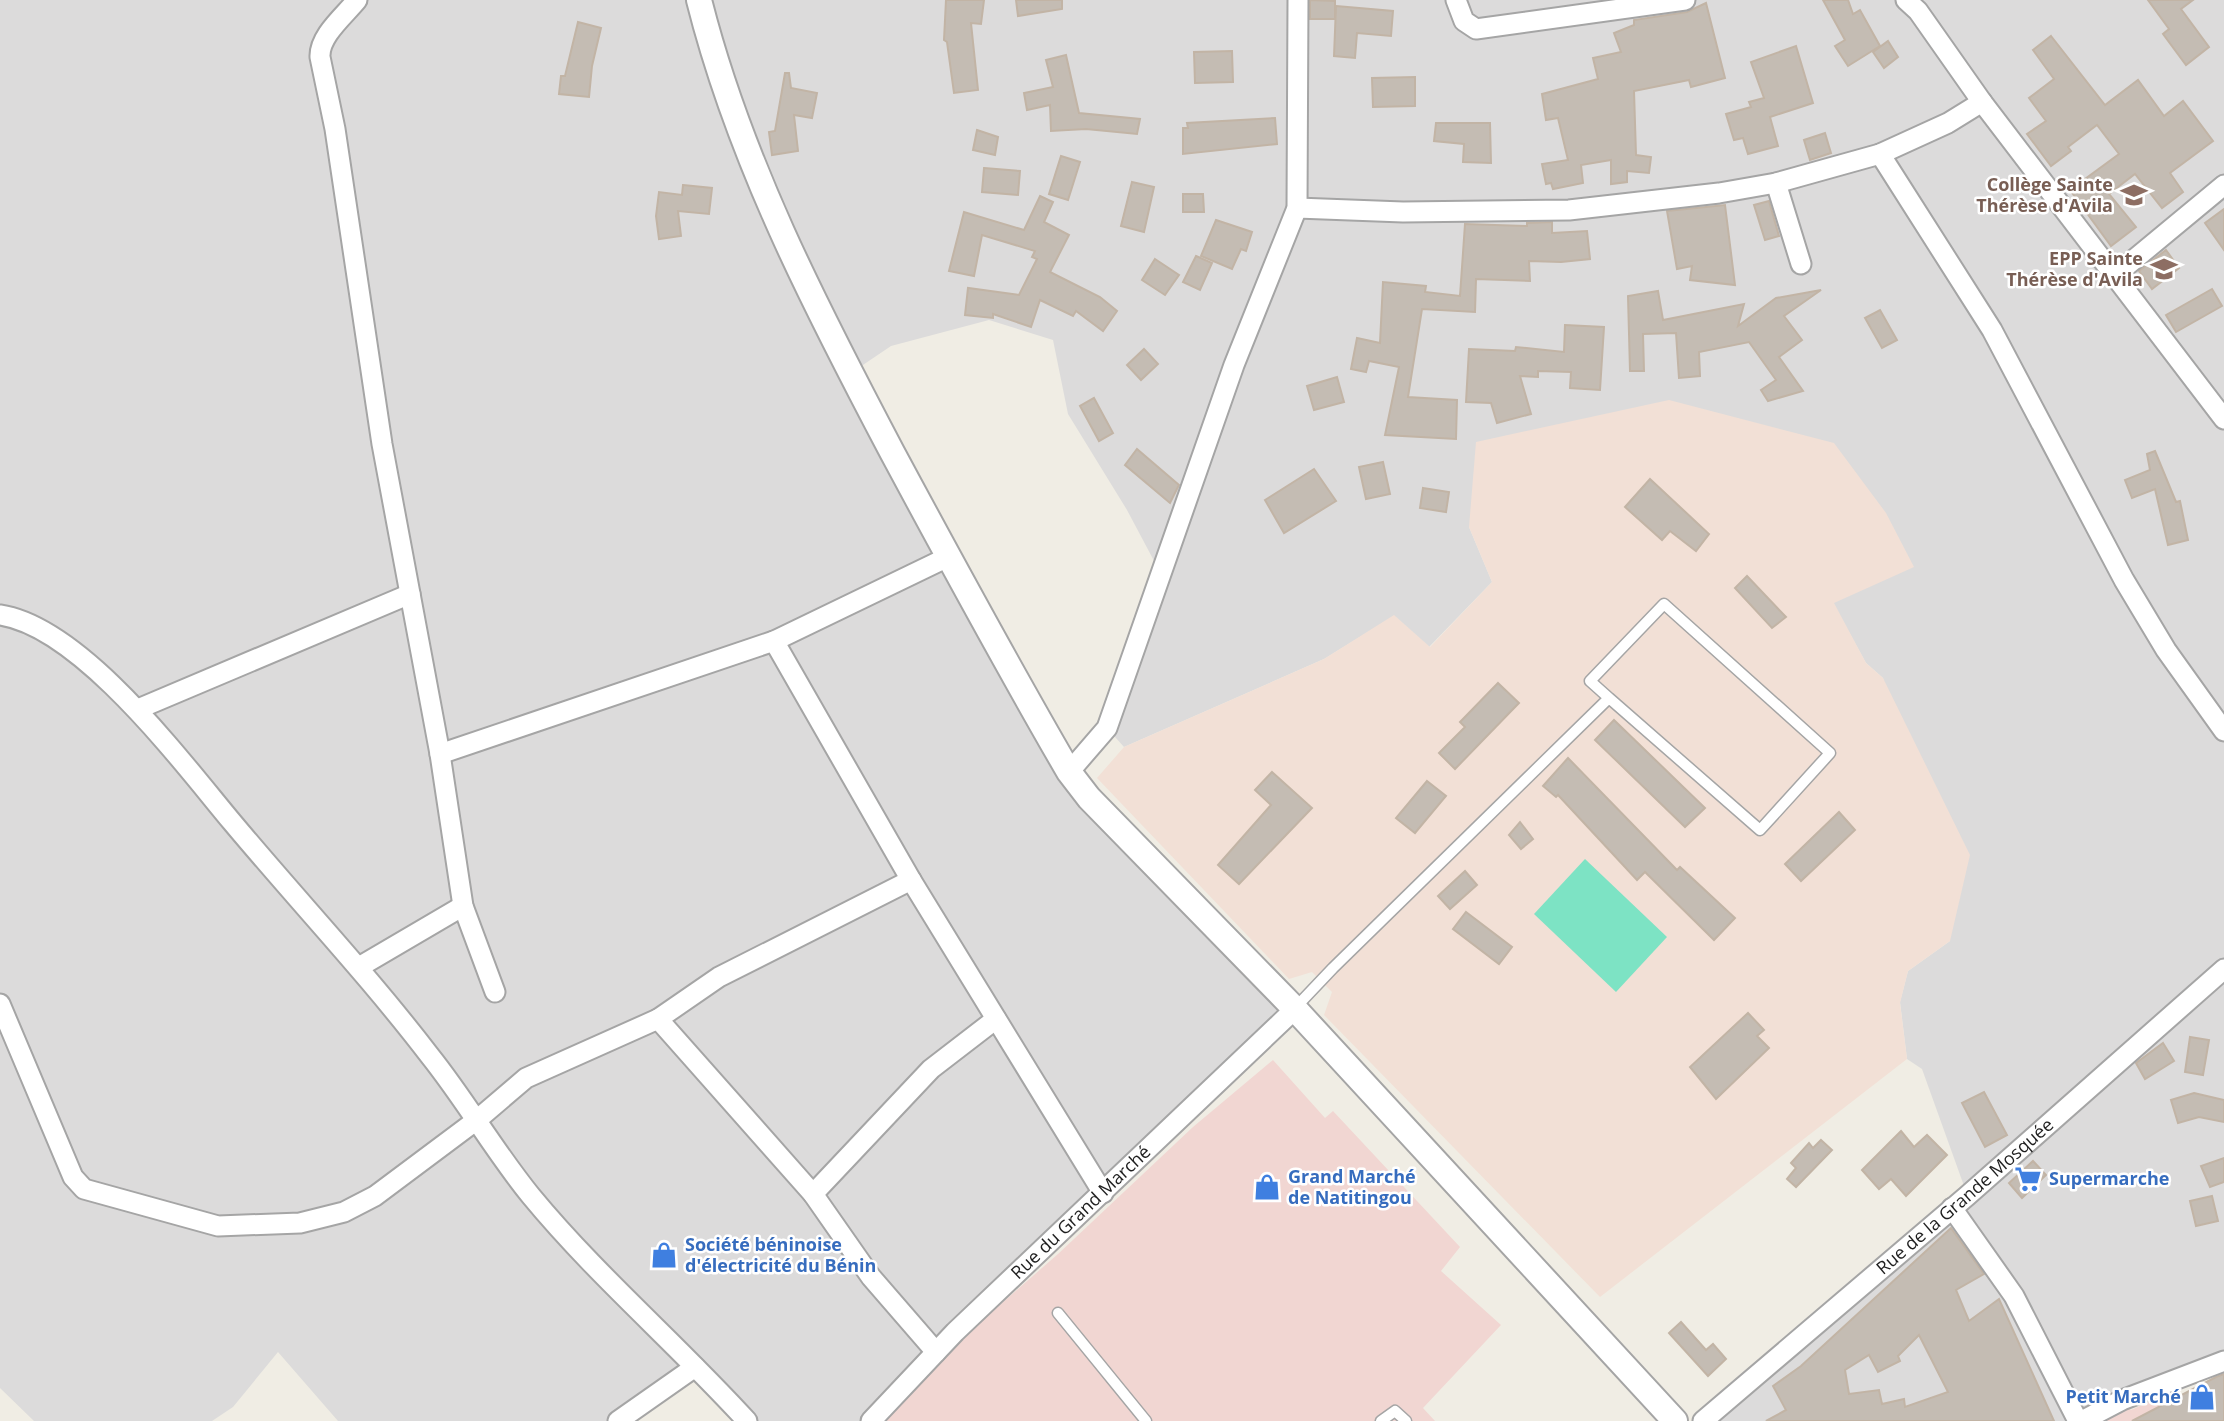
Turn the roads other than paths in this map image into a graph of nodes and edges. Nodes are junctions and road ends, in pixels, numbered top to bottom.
1 (357, 0) edge
2 (699, 0) edge
3 (1298, 0) edge
4 (1457, 0) edge
5 (1685, 0) edge
6 (1906, 0) edge
7 (1982, 102) junction
8 (1880, 155) junction
9 (1776, 183) junction
10 (2224, 185) edge
11 (1297, 208) junction
12 (1801, 264) dead end
13 (2113, 276) junction
14 (2224, 419) edge
15 (948, 557) junction
16 (410, 594) junction
17 (0, 615) edge
18 (774, 641) junction
19 (1609, 698) junction
20 (138, 709) junction
21 (2224, 731) edge
22 (440, 754) junction
23 (1069, 772) junction
24 (911, 880) junction
25 (463, 906) junction
26 (359, 967) junction
27 (2224, 969) edge
28 (495, 992) dead end
29 (0, 1004) edge
30 (1295, 1009) junction
31 (658, 1018) junction
32 (996, 1018) junction
33 (478, 1119) junction
34 (1103, 1193) junction
35 (813, 1194) junction
36 (1952, 1208) junction
37 (1058, 1313) dead end
38 (936, 1352) junction
39 (2224, 1361) edge
40 (695, 1367) junction
41 (618, 1421) edge
42 (747, 1421) edge
43 (871, 1421) edge
44 (1146, 1421) edge
45 (1381, 1421) edge
46 (1405, 1421) edge
47 (1675, 1421) edge
48 (1703, 1421) edge
49 (2080, 1421) edge

1 - 16 street
2 - 15 street
3 - 11 street
4 - 5 street
6 - 7 street
7 - 8 street
7 - 13 street
8 - 9 street
8 - 21 street
9 - 11 street
9 - 12 street
10 - 13 street
11 - 23 street
13 - 14 street
15 - 18 street
15 - 23 street
16 - 20 street
16 - 22 street
17 - 20 street
18 - 22 street
18 - 24 street
19 - 19 lane
19 - 30 lane
20 - 26 street
22 - 25 street
23 - 30 street
24 - 31 street
24 - 32 street
25 - 26 street
25 - 28 street
26 - 33 street
27 - 36 street, Rue de la Grande Mosquée
29 - 33 street
30 - 34 street, Rue du Grand Marché
30 - 47 street
31 - 33 street
31 - 35 street
32 - 34 street
32 - 35 street
33 - 40 street
34 - 38 street, Rue du Grand Marché
35 - 38 street
36 - 48 street, Rue de la Grande Mosquée
36 - 49 street
37 - 44 lane
38 - 43 street, Rue du Grand Marché
39 - 49 street
40 - 41 street
40 - 42 street
45 - 46 lane

